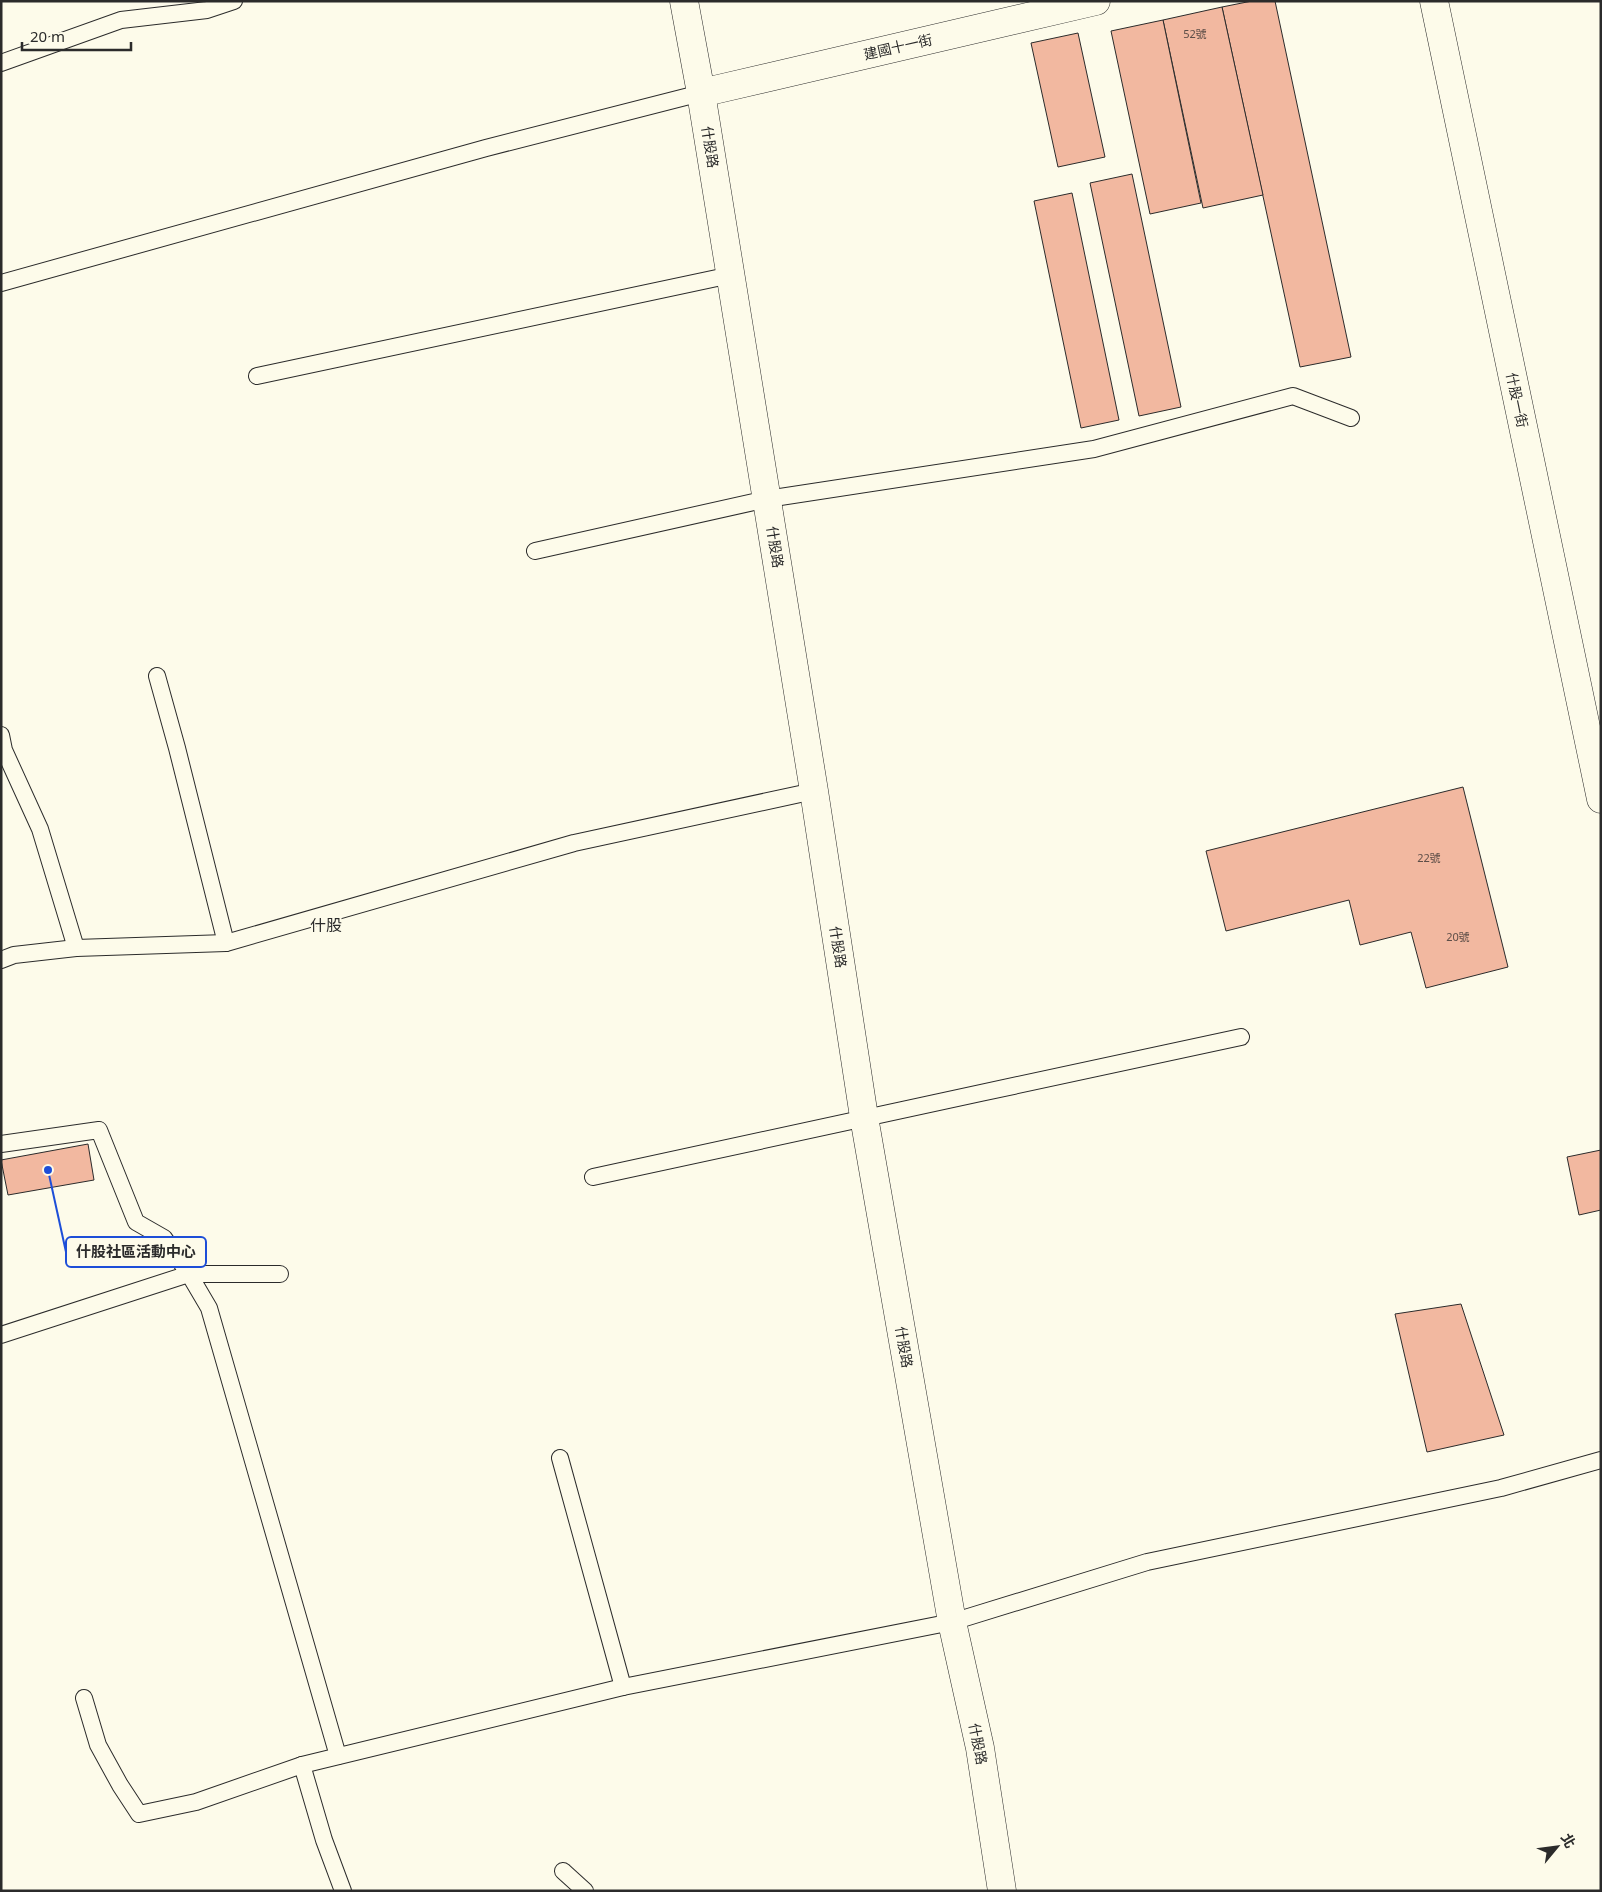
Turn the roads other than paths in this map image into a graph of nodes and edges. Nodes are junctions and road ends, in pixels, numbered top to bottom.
1 (234, 1) edge
2 (684, 1) edge
3 (1096, 1) edge
4 (1434, 1) edge
5 (1, 63) edge
6 (701, 93) junction
7 (731, 275) junction
8 (1, 283) edge
9 (257, 376) dead end
10 (1351, 418) dead end
11 (767, 499) junction
12 (535, 550) dead end
13 (157, 676) dead end
14 (1, 735) edge
15 (814, 791) junction
16 (1601, 799) edge
17 (226, 943) junction
18 (76, 948) junction
19 (1, 960) edge
20 (1241, 1036) dead end
21 (864, 1117) junction
22 (1, 1144) edge
23 (593, 1177) dead end
24 (189, 1274) junction
25 (280, 1274) dead end
26 (1, 1336) edge
27 (560, 1458) dead end
28 (1601, 1460) edge
29 (952, 1622) junction
30 (623, 1687) junction
31 (84, 1698) dead end
32 (338, 1756) junction
33 (302, 1765) junction
34 (563, 1871) dead end
35 (343, 1891) edge
36 (585, 1891) edge
37 (1002, 1891) edge

1 - 5 lane
2 - 6 street, 什股路
3 - 6 street, 建國十一街
4 - 16 street, 什股一街
6 - 7 street, 什股路
6 - 8 lane
7 - 9 lane
7 - 11 street, 什股路
10 - 11 lane
11 - 12 lane
11 - 15 street, 什股路
13 - 17 lane
14 - 18 lane
15 - 17 lane
15 - 21 street, 什股路
17 - 18 lane
18 - 19 lane
20 - 21 lane
21 - 23 lane
21 - 29 street, 什股路
22 - 24 lane
24 - 25 lane
24 - 26 lane
24 - 32 lane
27 - 30 lane
28 - 29 lane
29 - 30 lane
29 - 37 street, 什股路
30 - 32 lane
31 - 33 lane
32 - 33 lane
33 - 35 lane
34 - 36 lane

